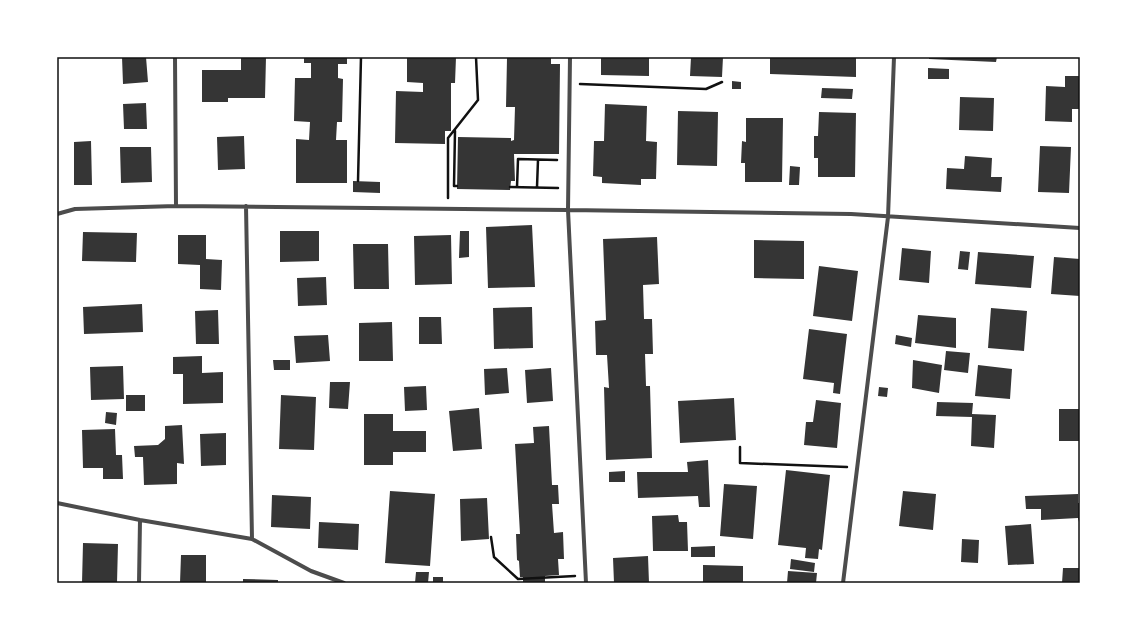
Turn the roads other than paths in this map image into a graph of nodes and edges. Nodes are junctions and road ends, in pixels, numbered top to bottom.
1 (176, 57) edge
2 (570, 57) edge
3 (894, 57) edge
4 (176, 206) junction
5 (246, 206) junction
6 (568, 210) junction
7 (57, 214) edge
8 (888, 217) junction
9 (1080, 228) edge
10 (57, 503) edge
11 (140, 520) junction
12 (252, 539) junction
13 (140, 583) edge
14 (344, 583) edge
15 (586, 583) edge
16 (843, 583) edge

1 - 4 street
2 - 6 street
3 - 8 street
4 - 5 street
4 - 7 street
5 - 6 street
5 - 12 street
6 - 8 street
6 - 15 street
8 - 9 street
8 - 16 street
10 - 11 street
11 - 12 street
11 - 13 street
12 - 14 street

